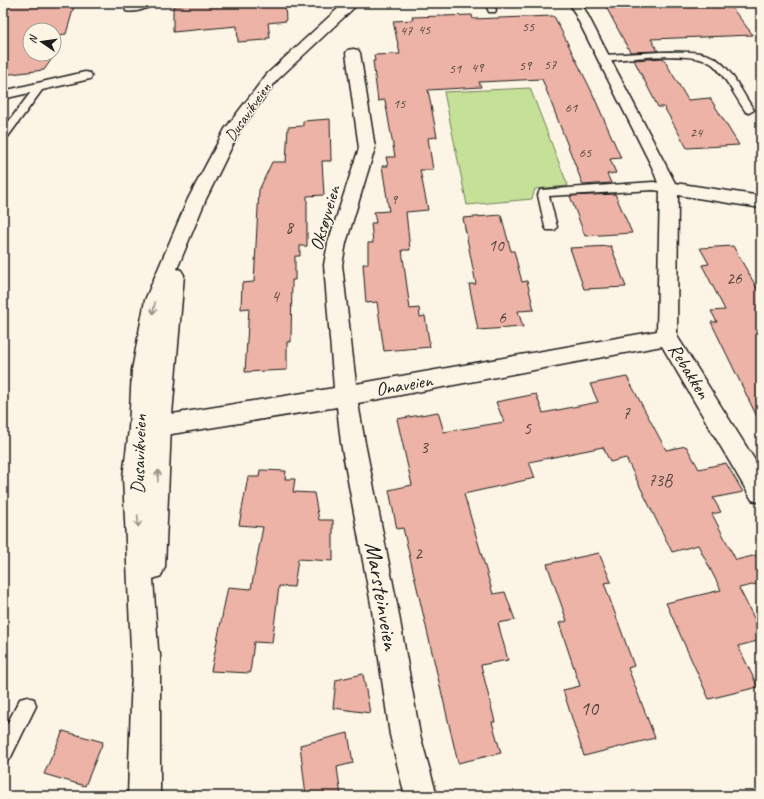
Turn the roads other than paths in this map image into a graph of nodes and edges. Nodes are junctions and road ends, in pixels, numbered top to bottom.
1 (148, 3) edge
2 (353, 3) edge
3 (578, 3) edge
4 (131, 8) dead end
5 (353, 53) dead end
6 (604, 58) junction
7 (85, 76) dead end
8 (40, 86) junction
9 (3, 95) edge
10 (748, 110) dead end
11 (3, 136) edge
12 (669, 188) junction
13 (761, 202) edge
14 (551, 227) dead end
15 (668, 337) junction
16 (346, 395) junction
17 (150, 428) junction
18 (761, 492) edge
19 (27, 706) dead end
20 (3, 752) edge
21 (144, 796) edge
22 (421, 796) edge

1 - 4 street
2 - 17 street, Dusavikveien
3 - 6 street, Rebakken
5 - 16 street, Oksøyveien
6 - 10 lane
6 - 12 street, Rebakken
7 - 8 street
8 - 9 street
8 - 11 lane
12 - 13 street
12 - 14 lane
12 - 15 street, Rebakken
15 - 16 street, Onaveien
15 - 18 street, Rebakken
16 - 17 street, Onaveien
16 - 22 street, Marsteinveien
17 - 21 street, Dusavikveien
19 - 20 lane

